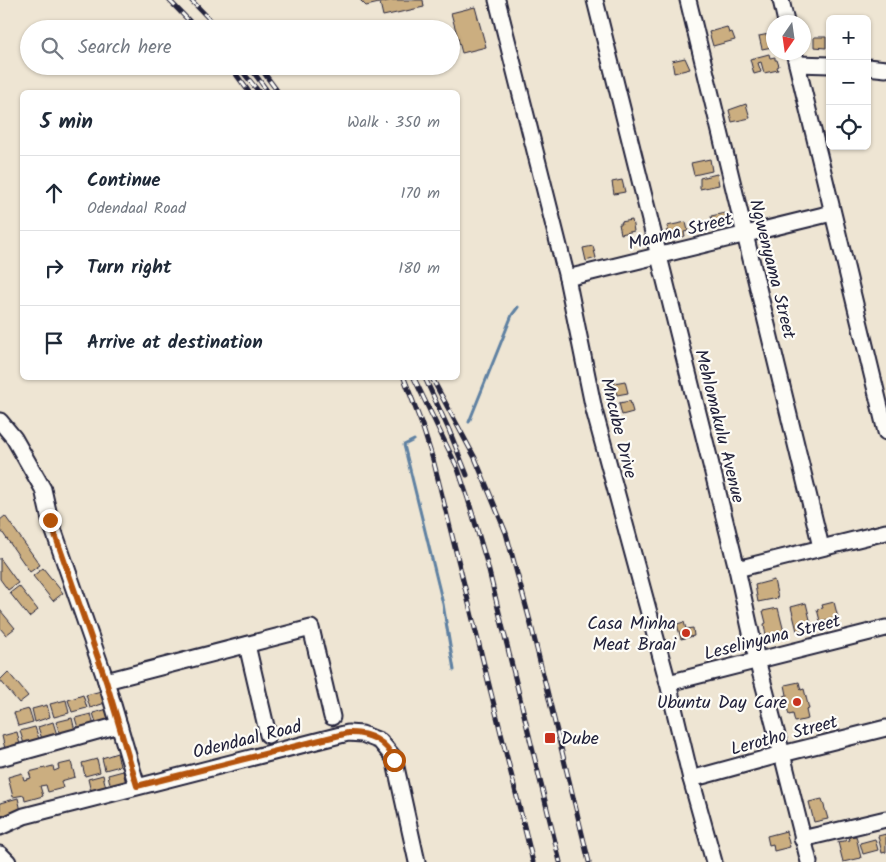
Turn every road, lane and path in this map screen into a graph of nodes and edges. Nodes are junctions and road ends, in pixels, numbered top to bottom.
1 (497, 0) edge
2 (594, 0) edge
3 (688, 0) edge
4 (781, 0) edge
5 (784, 15) edge
6 (795, 60) edge
7 (805, 60) edge
8 (826, 64) edge
9 (871, 67) edge
10 (886, 69) edge
11 (832, 214) junction
12 (745, 234) junction
13 (657, 256) junction
14 (567, 278) junction
15 (0, 422) edge
16 (886, 432) edge
17 (886, 532) edge
18 (822, 547) junction
19 (737, 569) junction
20 (886, 628) edge
21 (247, 645) junction
22 (757, 660) junction
23 (106, 681) junction
24 (668, 683) junction
25 (332, 717) dead end
26 (119, 725) junction
27 (886, 728) edge
28 (268, 735) dead end
29 (782, 754) junction
30 (0, 758) edge
31 (691, 779) junction
32 (137, 786) junction
33 (886, 819) edge
34 (0, 827) edge
35 (802, 839) junction
36 (0, 854) edge
37 (8, 862) edge
38 (417, 862) edge
39 (714, 862) edge
40 (808, 862) edge

1 - 14 street, Mncube Drive
2 - 13 street, Mehlomakulu Avenue
3 - 12 street, Ngwenyama Street
4 - 5 street
6 - 11 street
7 - 8 street
9 - 10 street
11 - 12 street, Maama Street
11 - 16 street
12 - 13 street, Maama Street
12 - 18 street, Ngwenyama Street
13 - 14 street, Maama Street
13 - 19 street, Mehlomakulu Avenue
14 - 24 street, Mncube Drive
15 - 23 street
17 - 18 street
18 - 19 street
19 - 22 street, Mehlomakulu Avenue
20 - 22 street, Leselinyana Street
21 - 23 street
21 - 25 street
21 - 28 street
22 - 24 street, Leselinyana Street
22 - 29 street, Mehlomakulu Avenue
23 - 26 street
24 - 31 street, Mncube Drive
26 - 30 street
26 - 32 street
27 - 29 street, Lerotho Street
29 - 31 street, Lerotho Street
29 - 35 street, Mehlomakulu Avenue
31 - 39 street, Mncube Drive
32 - 34 street, Odendaal Road
32 - 38 street, Odendaal Road
33 - 35 street
35 - 40 street, Mehlomakulu Avenue
36 - 37 street

